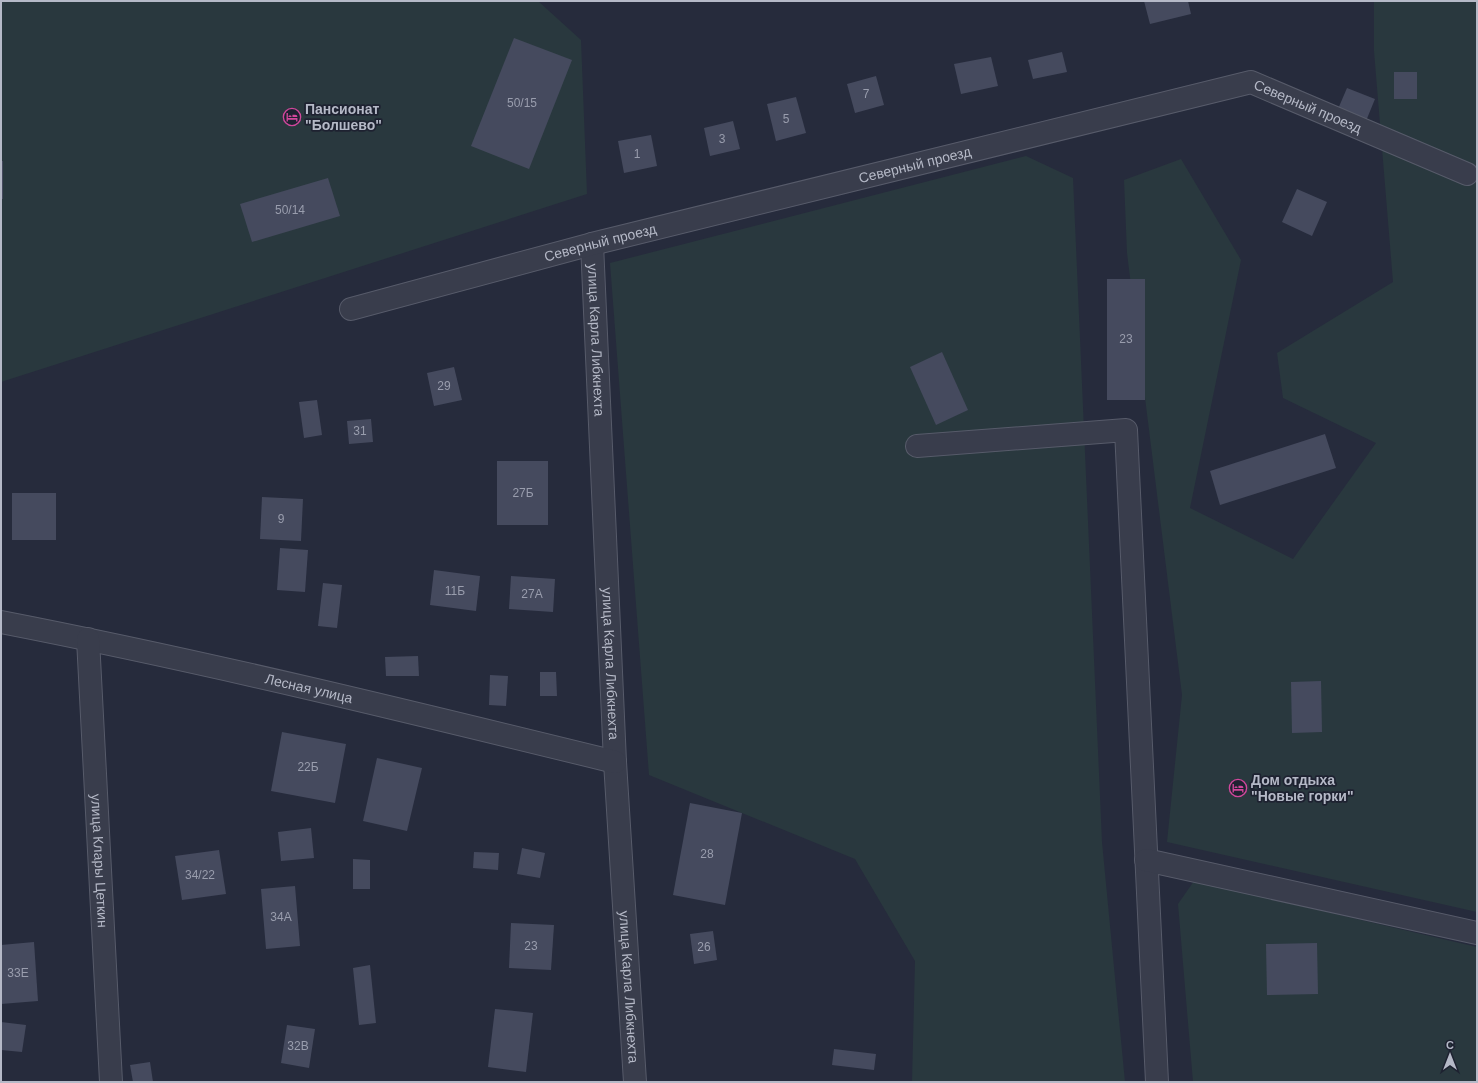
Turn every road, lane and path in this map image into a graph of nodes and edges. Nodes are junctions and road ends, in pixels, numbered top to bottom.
1 (1467, 174) dead end
2 (592, 244) junction
3 (351, 309) dead end
4 (917, 446) dead end
5 (1, 622) edge
6 (88, 639) junction
7 (615, 762) junction
8 (1146, 860) junction
9 (1477, 933) edge
10 (111, 1082) edge
11 (635, 1082) edge
12 (1157, 1082) edge

1 - 2 street, Северный проезд
2 - 3 street, Северный проезд
2 - 7 street, улица Карла Либкнехта
4 - 8 street
5 - 6 street, Лесная улица
6 - 7 street, Лесная улица
6 - 10 street, улица Клары Цеткин
7 - 11 street, улица Карла Либкнехта
8 - 9 street
8 - 12 street

